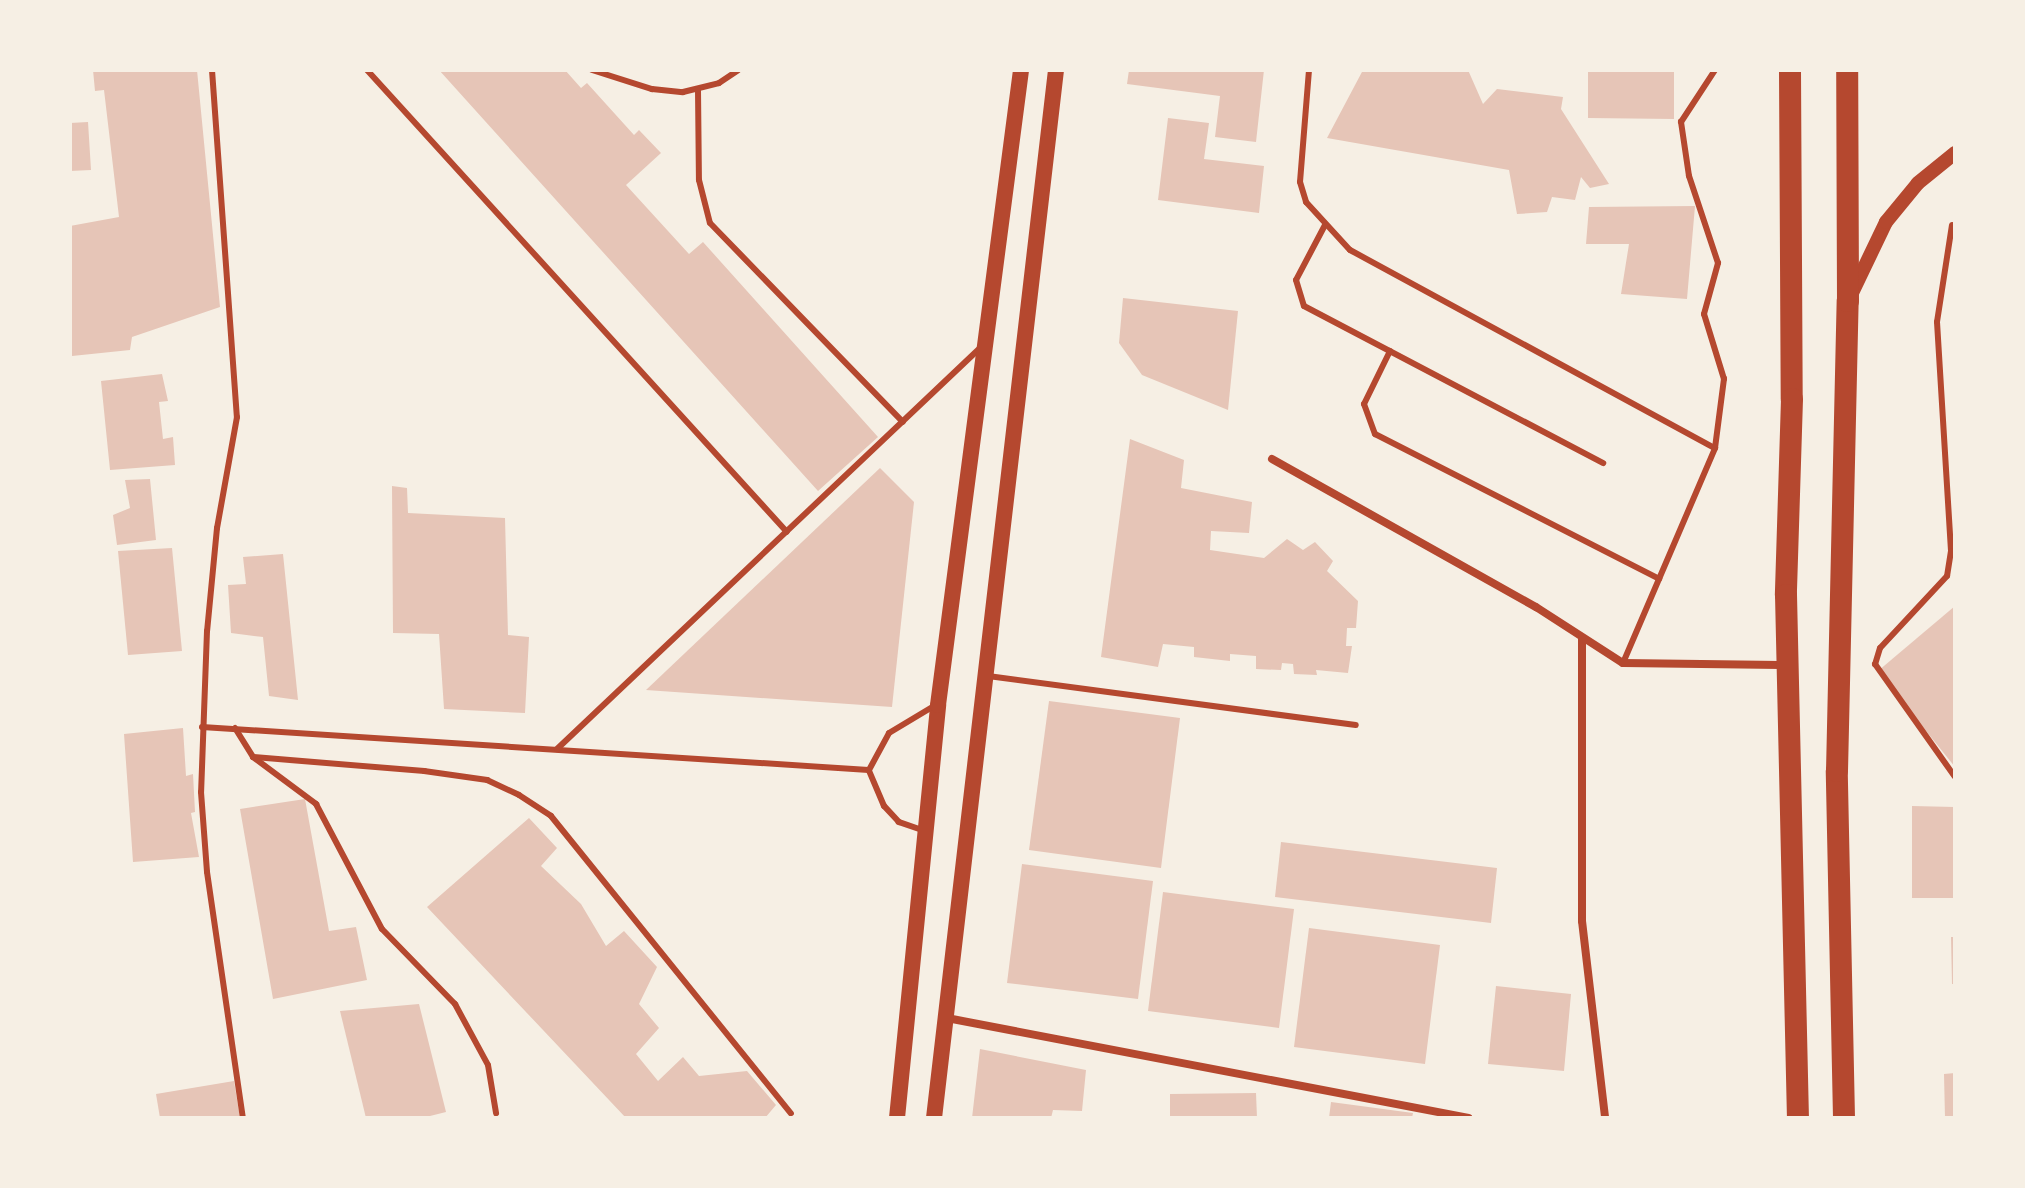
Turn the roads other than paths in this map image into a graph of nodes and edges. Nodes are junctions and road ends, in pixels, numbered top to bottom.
1 (212, 70) edge
2 (367, 70) edge
3 (592, 70) edge
4 (738, 70) edge
5 (1021, 70) edge
6 (1056, 70) edge
7 (1309, 70) edge
8 (1715, 70) edge
9 (1790, 70) edge
10 (1847, 70) edge
11 (698, 90) junction
12 (1955, 153) edge
13 (1325, 225) junction
14 (1954, 225) edge
15 (1848, 301) junction
16 (986, 343) junction
17 (1390, 351) junction
18 (903, 422) junction
19 (1715, 448) junction
20 (1272, 459) dead end
21 (1603, 463) dead end
22 (787, 532) junction
23 (1659, 579) junction
24 (1582, 639) junction
25 (1623, 663) junction
26 (1789, 665) junction
27 (988, 676) junction
28 (938, 705) junction
29 (1356, 725) dead end
30 (202, 727) junction
31 (235, 728) junction
32 (557, 749) junction
33 (253, 757) junction
34 (869, 770) junction
35 (1955, 777) edge
36 (927, 832) junction
37 (947, 1018) junction
38 (496, 1113) dead end
39 (791, 1113) dead end
40 (243, 1118) edge
41 (897, 1118) edge
42 (934, 1118) edge
43 (1469, 1118) edge
44 (1605, 1118) edge
45 (1798, 1118) edge
46 (1844, 1118) edge

1 - 30 lane
2 - 22 lane
3 - 11 lane
4 - 11 lane
5 - 16 main road
6 - 27 main road
7 - 13 lane
8 - 19 lane
9 - 26 highway
10 - 15 highway
11 - 18 lane
12 - 15 street
13 - 17 lane
13 - 19 lane
14 - 35 lane
15 - 46 highway
16 - 18 lane
16 - 28 main road
17 - 21 lane
17 - 23 lane
18 - 22 lane
19 - 23 lane
20 - 24 street
22 - 32 lane
23 - 25 lane
24 - 25 street
24 - 44 street
25 - 26 street
26 - 45 highway
27 - 29 lane
27 - 37 main road
28 - 34 lane
28 - 36 main road
30 - 31 lane
30 - 40 lane
31 - 32 lane
31 - 33 lane
32 - 34 lane
33 - 38 lane
33 - 39 lane
34 - 36 lane
36 - 41 main road
37 - 42 main road
37 - 43 street

